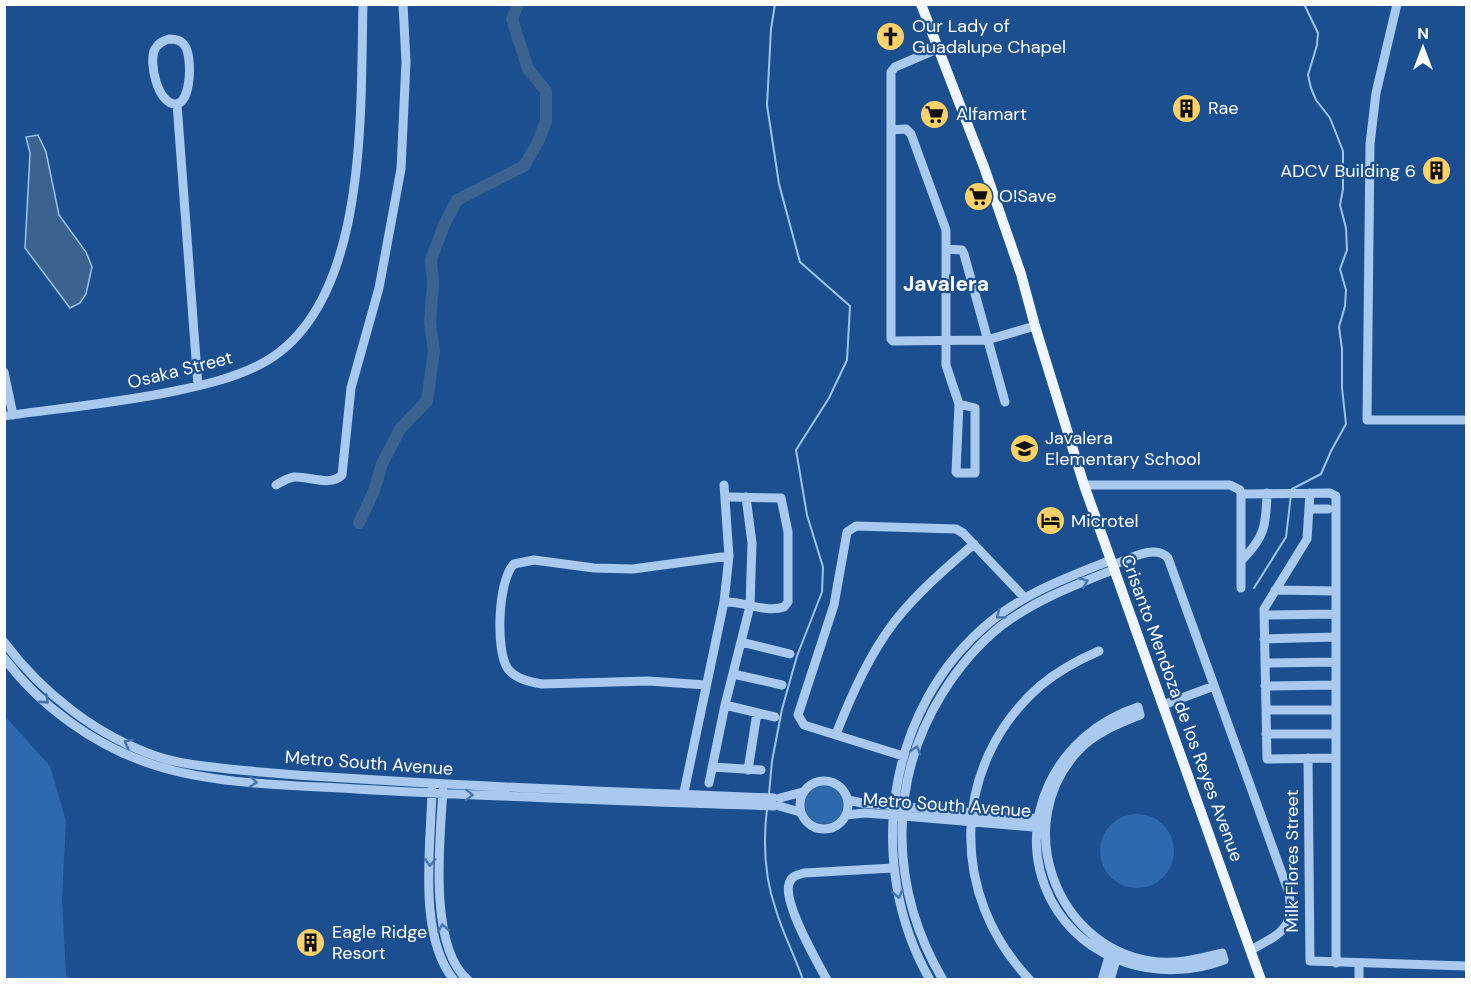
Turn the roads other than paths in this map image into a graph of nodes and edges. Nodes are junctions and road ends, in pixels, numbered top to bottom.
1 (363, 4) edge
2 (403, 4) edge
3 (921, 4) edge
4 (1397, 4) edge
5 (938, 48) junction
6 (177, 104) junction
7 (891, 130) junction
8 (946, 249) junction
9 (1035, 326) junction
10 (987, 340) junction
11 (946, 341) junction
12 (4, 372) edge
13 (198, 386) junction
14 (1005, 402) dead end
15 (959, 404) junction
16 (9, 416) edge
17 (1467, 420) edge
18 (276, 484) dead end
19 (724, 484) dead end
20 (1084, 485) junction
21 (1310, 493) junction
22 (1241, 494) junction
23 (1267, 494) junction
24 (730, 496) dead end
25 (746, 497) junction
26 (1309, 509) junction
27 (1328, 509) dead end
28 (974, 544) junction
29 (729, 556) junction
30 (1241, 561) junction
31 (1113, 564) junction
32 (1241, 588) dead end
33 (1275, 590) junction
34 (1336, 591) junction
35 (1025, 598) junction
36 (724, 602) junction
37 (750, 606) junction
38 (1336, 614) junction
39 (1264, 615) junction
40 (1336, 637) junction
41 (1264, 639) junction
42 (4, 642) edge
43 (741, 642) junction
44 (1099, 651) dead end
45 (790, 654) dead end
46 (4, 658) edge
47 (1336, 662) junction
48 (1265, 663) junction
49 (733, 674) junction
50 (706, 685) junction
51 (782, 685) dead end
52 (1214, 686) junction
53 (1265, 686) junction
54 (1336, 686) junction
55 (725, 705) junction
56 (1163, 705) junction
57 (1266, 710) junction
58 (1335, 710) junction
59 (757, 713) junction
60 (775, 717) dead end
61 (836, 734) junction
62 (1266, 734) junction
63 (1335, 734) junction
64 (903, 756) junction
65 (1308, 758) junction
66 (1335, 758) junction
67 (712, 767) junction
68 (748, 770) junction
69 (761, 770) dead end
70 (710, 783) dead end
71 (432, 789) junction
72 (443, 789) junction
73 (803, 792) junction
74 (683, 798) junction
75 (848, 800) junction
76 (776, 802) junction
77 (898, 810) junction
78 (800, 812) junction
79 (846, 816) junction
80 (971, 817) junction
81 (1043, 823) junction
82 (893, 868) junction
83 (1251, 950) junction
84 (1114, 953) junction
85 (1336, 963) junction
86 (1359, 963) junction
87 (1467, 966) edge
88 (454, 980) edge
89 (468, 980) edge
90 (827, 980) edge
91 (930, 980) edge
92 (943, 980) edge
93 (1030, 980) edge
94 (1102, 980) edge
95 (1110, 980) edge
96 (1261, 980) edge
97 (1359, 980) edge

1 - 13 street, Osaka Street
2 - 18 street
3 - 5 main road, Crisanto Mendoza de los Reyes Avenue
4 - 17 street
5 - 7 street
5 - 9 main road, Crisanto Mendoza de los Reyes Avenue
6 - 6 street
6 - 13 street
7 - 8 street
7 - 11 street
8 - 10 street
8 - 11 street
9 - 10 street
9 - 20 main road, Crisanto Mendoza de los Reyes Avenue
10 - 11 street
10 - 14 street
11 - 15 street
12 - 16 street
13 - 16 street, Osaka Street
15 - 15 street
19 - 29 street
20 - 22 street
20 - 31 main road, Crisanto Mendoza de los Reyes Avenue
21 - 23 street
21 - 26 street
21 - 34 street
22 - 23 street
22 - 30 street
23 - 30 street
24 - 25 street
25 - 37 street
25 - 37 street
26 - 27 street
26 - 33 street
28 - 35 street
28 - 61 street
28 - 61 street
29 - 36 street
29 - 50 street
30 - 32 street
31 - 35 street
31 - 52 street
31 - 56 main road, Crisanto Mendoza de los Reyes Avenue
77 -> 31 street
33 - 34 street
33 - 39 street
34 - 38 street
35 -> 64 street
36 - 37 street
36 - 50 street
37 - 43 street
38 - 39 street
38 - 40 street
39 - 41 street
40 - 41 street
40 - 47 street
41 - 48 street
71 -> 42 street, Metro South Avenue
43 - 45 street
43 - 49 street
44 - 80 street
46 -> 71 street, Metro South Avenue
47 - 48 street
47 - 54 street
48 - 53 street
49 - 51 street
49 - 55 street
50 - 74 street
52 - 56 street
52 - 83 street
53 - 54 street
53 - 57 street
54 - 58 street
55 - 59 street
55 - 67 street
56 - 83 main road, Crisanto Mendoza de los Reyes Avenue
57 - 58 street
57 - 62 street
58 - 63 street
59 - 60 street
59 - 68 street
61 - 64 street
62 - 63 street
62 - 65 street
63 - 66 street
64 - 77 street
65 - 66 street
65 - 85 street, Milk Flores Street
66 - 85 street
67 - 68 street
67 - 70 street
68 - 69 street
71 - 72 street, Metro South Avenue
71 -> 88 street
72 - 74 street, Metro South Avenue
89 -> 72 street
73 - 75 street, Metro South Avenue
73 - 76 street, Metro South Avenue
73 - 78 street
74 - 76 street, Metro South Avenue
75 - 77 street, Metro South Avenue
75 - 79 street, Metro South Avenue
76 - 78 street, Metro South Avenue
77 - 79 street, Metro South Avenue
77 - 80 street, Metro South Avenue
77 - 82 street
77 - 92 street
78 - 79 street, Metro South Avenue
80 - 81 street, Metro South Avenue
80 - 93 street
81 - 81 street
81 - 84 street
82 - 90 street
82 -> 91 street
83 - 96 main road, Crisanto Mendoza de los Reyes Avenue
84 - 84 street
84 - 94 street
84 - 95 street
85 - 86 street
86 - 87 street
86 - 97 street

